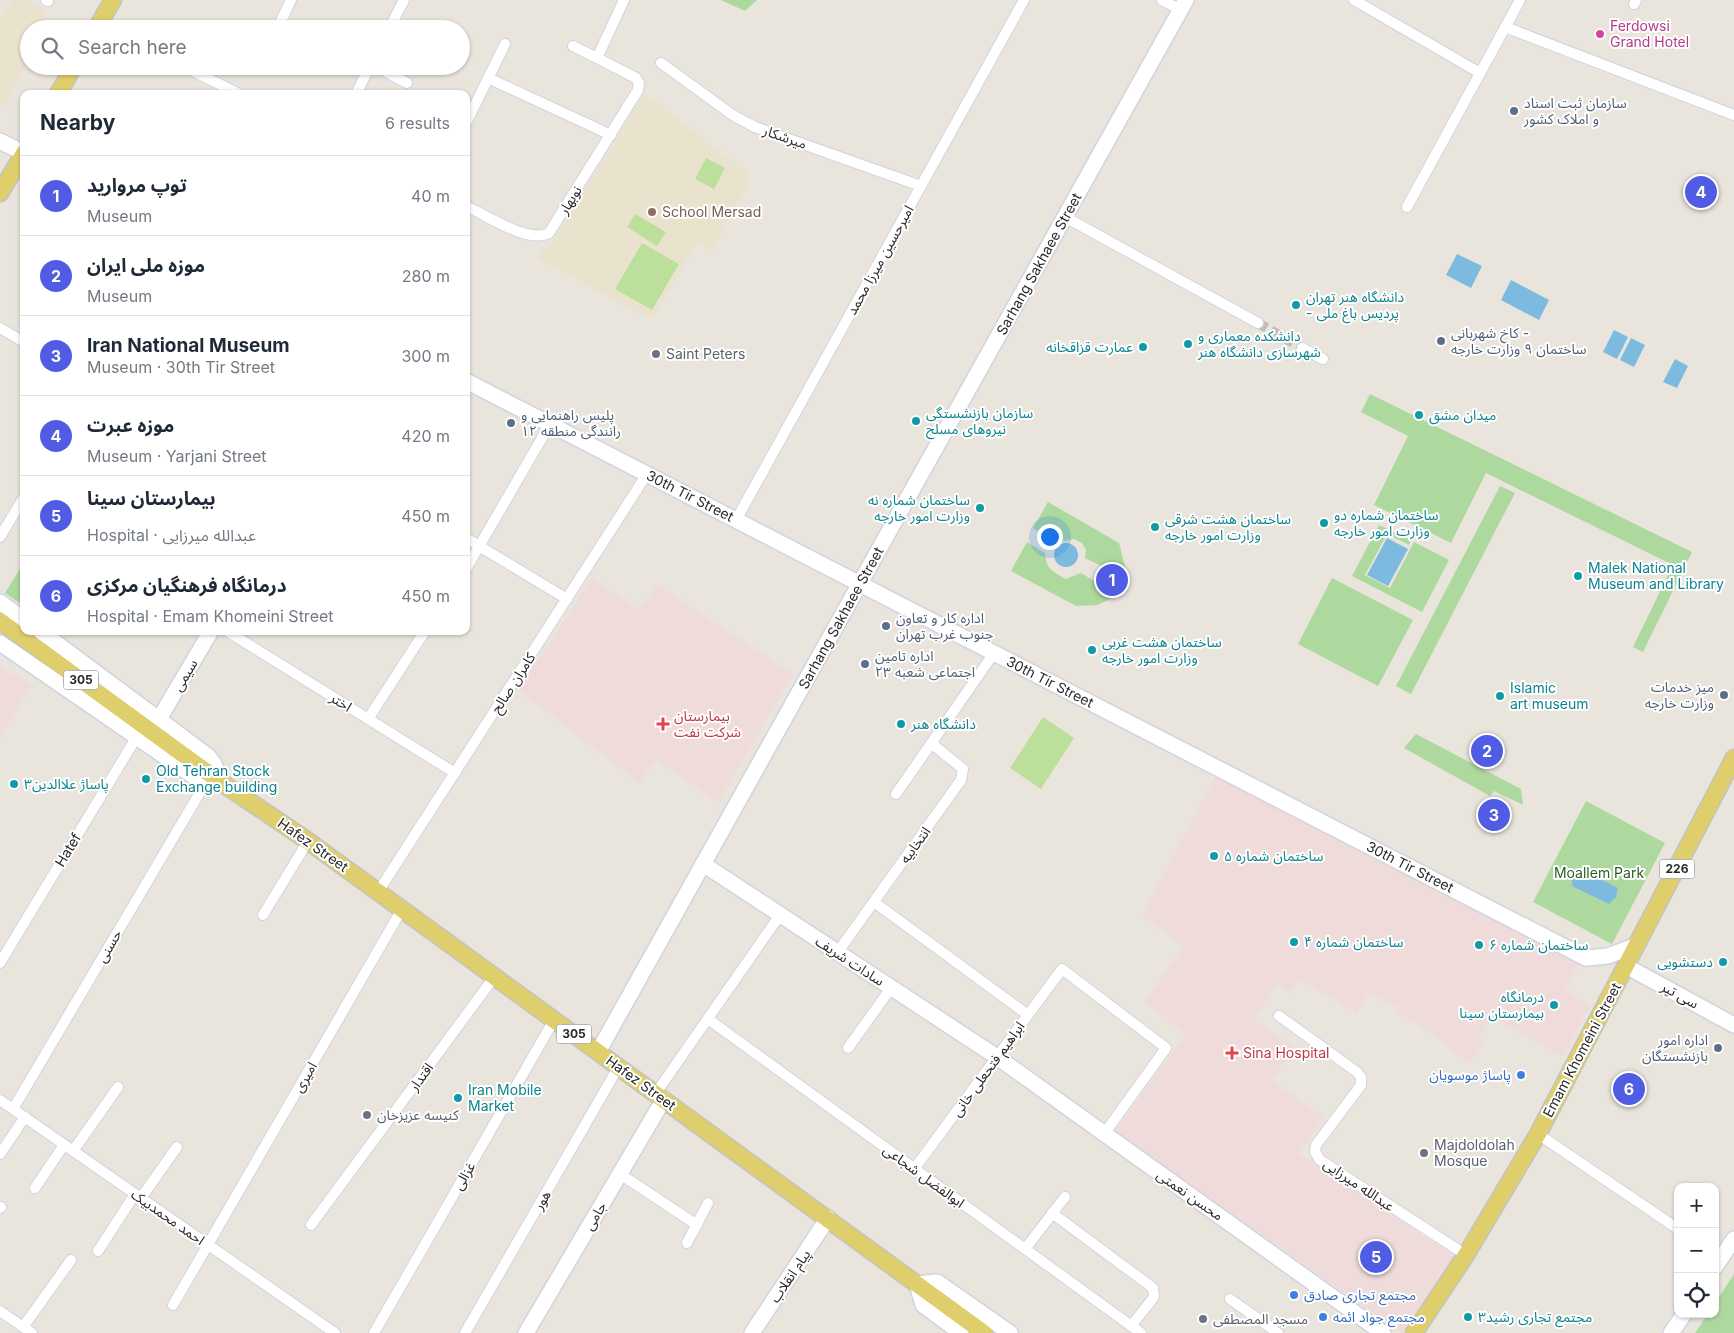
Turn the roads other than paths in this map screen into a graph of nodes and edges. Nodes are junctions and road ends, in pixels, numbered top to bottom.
1 (112, 0) edge
2 (291, 0) edge
3 (404, 0) edge
4 (624, 0) edge
5 (1024, 0) edge
6 (1162, 0) edge
7 (1354, 0) edge
8 (1520, 0) edge
9 (1184, 5) edge
10 (103, 20) edge
11 (281, 20) edge
12 (394, 20) edge
13 (1505, 27) junction
14 (505, 44) dead end
15 (573, 46) dead end
16 (597, 58) junction
17 (661, 64) dead end
18 (1480, 73) junction
19 (69, 75) edge
20 (201, 75) edge
21 (366, 75) edge
22 (392, 75) edge
23 (488, 78) junction
24 (407, 83) dead end
25 (60, 90) edge
26 (231, 90) edge
27 (358, 90) edge
28 (470, 115) edge
29 (1734, 115) edge
30 (611, 135) junction
31 (0, 141) edge
32 (20, 151) edge
33 (20, 160) edge
34 (921, 186) junction
35 (0, 193) edge
36 (1407, 207) dead end
37 (470, 208) edge
38 (1065, 217) junction
39 (1258, 323) tunnel mouth
40 (0, 328) edge
41 (20, 340) edge
42 (1302, 348) tunnel mouth
43 (1323, 359) dead end
44 (470, 384) edge
45 (550, 424) junction
46 (647, 474) junction
47 (20, 504) edge
48 (736, 520) junction
49 (0, 537) edge
50 (470, 540) edge
51 (481, 547) junction
52 (470, 563) edge
53 (860, 584) junction
54 (567, 599) junction
55 (0, 602) edge
56 (20, 617) edge
57 (0, 621) edge
58 (45, 635) edge
59 (209, 635) edge
60 (233, 635) edge
61 (422, 635) edge
62 (0, 643) edge
63 (994, 653) junction
64 (159, 719) junction
65 (368, 719) junction
66 (136, 738) junction
67 (931, 743) junction
68 (1731, 769) edge
69 (455, 773) junction
70 (213, 780) junction
71 (896, 794) dead end
72 (308, 841) junction
73 (703, 864) junction
74 (378, 892) junction
75 (874, 902) junction
76 (402, 910) junction
77 (263, 915) dead end
78 (780, 915) junction
79 (1637, 945) junction
80 (837, 953) junction
81 (0, 963) edge
82 (1626, 966) junction
83 (494, 976) junction
84 (891, 988) junction
85 (1028, 1015) junction
86 (1279, 1016) dead end
87 (708, 1019) junction
88 (554, 1020) junction
89 (1734, 1025) edge
90 (848, 1048) dead end
91 (598, 1052) junction
92 (997, 1057) junction
93 (618, 1066) junction
94 (118, 1088) dead end
95 (660, 1096) junction
96 (0, 1100) edge
97 (13, 1109) junction
98 (25, 1117) junction
99 (1104, 1134) junction
100 (1538, 1134) junction
101 (177, 1147) dead end
102 (68, 1148) junction
103 (0, 1154) edge
104 (914, 1169) junction
105 (620, 1174) junction
106 (35, 1188) dead end
107 (138, 1196) junction
108 (1065, 1196) dead end
109 (708, 1203) dead end
110 (1052, 1214) junction
111 (828, 1218) junction
112 (311, 1225) dead end
113 (697, 1225) junction
114 (1677, 1228) edge
115 (1734, 1239) edge
116 (687, 1243) dead end
117 (208, 1245) junction
118 (1025, 1249) junction
119 (98, 1251) dead end
120 (1466, 1255) junction
121 (1719, 1258) edge
122 (71, 1260) dead end
123 (916, 1284) junction
124 (1230, 1299) dead end
125 (173, 1305) dead end
126 (0, 1311) edge
127 (1681, 1318) edge
128 (1131, 1326) junction
129 (23, 1327) junction
130 (1274, 1332) edge
131 (32, 1333) edge
132 (335, 1333) edge
133 (374, 1333) edge
134 (465, 1333) edge
135 (526, 1333) edge
136 (752, 1333) edge
137 (961, 1333) edge
138 (984, 1333) edge
139 (1010, 1333) edge
140 (1141, 1333) edge
141 (1383, 1333) edge
142 (1414, 1333) edge
143 (1671, 1333) edge

1 - 10 main road
2 - 11 street
3 - 12 street
4 - 16 street
5 - 34 street, امیرحسین میرزا محمد
6 - 9 street
7 - 18 street
8 - 13 street
9 - 38 street, Sarhang Sakhaee Street
13 - 18 street
13 - 29 street
14 - 23 street
15 - 16 street
16 - 30 street, نوبهار
17 - 34 street, میرشکار
18 - 36 street
19 - 25 main road
20 - 26 street
21 - 27 street
22 - 24 street
23 - 28 street
23 - 30 street
30 - 37 street, نوبهار
31 - 32 street
33 - 35 main road
34 - 48 street, امیرحسین میرزا محمد
38 - 39 street
38 - 53 street, Sarhang Sakhaee Street
40 - 41 street
42 - 43 street
44 - 45 street, 30th Tir Street
45 - 46 street, 30th Tir Street
45 - 51 street
46 - 48 street, 30th Tir Street
46 - 54 street, کامران صالح
47 - 49 street
48 - 53 street, 30th Tir Street
50 - 51 street
51 - 52 street
51 - 54 street
53 - 63 street, 30th Tir Street
53 - 73 street, Sarhang Sakhaee Street
54 - 69 street, کامران صالح
55 - 56 street
57 - 70 main road, Hafez Street / 305
58 - 64 street
59 - 64 street, سیمی
60 - 65 street, اختر
61 - 65 street
62 - 66 street, Hafez Street
63 - 67 street
63 - 79 street, 30th Tir Street
64 - 70 street
65 - 69 street, اختر
66 - 70 street, Hafez Street
66 - 81 street, Hatef
67 - 71 street
67 - 75 street, انتخابیه
68 - 79 main road, Emam Khomeini Street / 226
69 - 74 street, کامران صالح
70 - 72 main road, Hafez Street / 305
70 - 97 street, حسنی
72 - 74 main road, Hafez Street / 305
72 - 77 street
73 - 78 street, سادات شریف
73 - 91 street, Sarhang Sakhaee Street
74 - 76 main road, Hafez Street / 305
75 - 80 street, انتخابیه
75 - 85 street
76 - 83 main road, Hafez Street / 305
76 - 117 street, امیری
78 - 80 street, سادات شریف
78 - 87 street
79 - 82 main road, Emam Khomeini Street / 226
80 - 84 street, سادات شریف
82 - 89 street, سی تیر
82 - 100 main road, Emam Khomeini Street / 226
83 - 88 main road, Hafez Street / 305
83 - 112 street, اقتدار
84 - 90 street
84 - 92 street, سادات شریف
85 - 92 street, ابراهیم فتحعلی خانی
85 - 99 street, ابراهیم فتحعلی خانی
86 - 120 street, عبدالله میرزایی
87 - 95 street
87 - 104 street, ابوالفضل شجاعی
88 - 91 main road, Hafez Street / 305
88 - 133 street, غزالی
91 - 93 main road, Hafez Street / 305
92 - 99 street, محسن نعمتی
92 - 104 street, ابراهیم فتحعلی خانی
93 - 95 main road, Hafez Street / 305
93 - 134 street, هور
94 - 102 street
95 - 105 street, جامی
95 - 111 main road, Hafez Street / 305
96 - 97 street, احمد محمدبیک
97 - 98 street, احمد محمدبیک
98 - 102 street, احمد محمدبیک
98 - 103 street
99 - 141 street, محسن نعمتی
100 - 114 street
100 - 120 main road, Emam Khomeini Street / 226
101 - 107 street
102 - 106 street
102 - 107 street, احمد محمدبیک
104 - 118 street, ابوالفضل شجاعی
105 - 113 street
105 - 135 street, جامی
107 - 117 street, احمد محمدبیک
107 - 119 street
108 - 110 street
109 - 113 street
110 - 118 street
110 - 128 street
111 - 123 main road, Hafez Street / 305
111 - 136 street, پیام انقلاب
113 - 116 street
115 - 121 street
117 - 125 street, امیری
117 - 132 street, احمد محمدبیک
118 - 128 street, ابوالفضل شجاعی
120 - 142 main road, Emam Khomeini Street / 226
122 - 129 street
123 - 137 street
123 - 138 main road, Hafez Street / 305
123 - 139 street
124 - 130 street
126 - 129 street
127 - 143 street
128 - 140 street, ابوالفضل شجاعی
129 - 131 street

